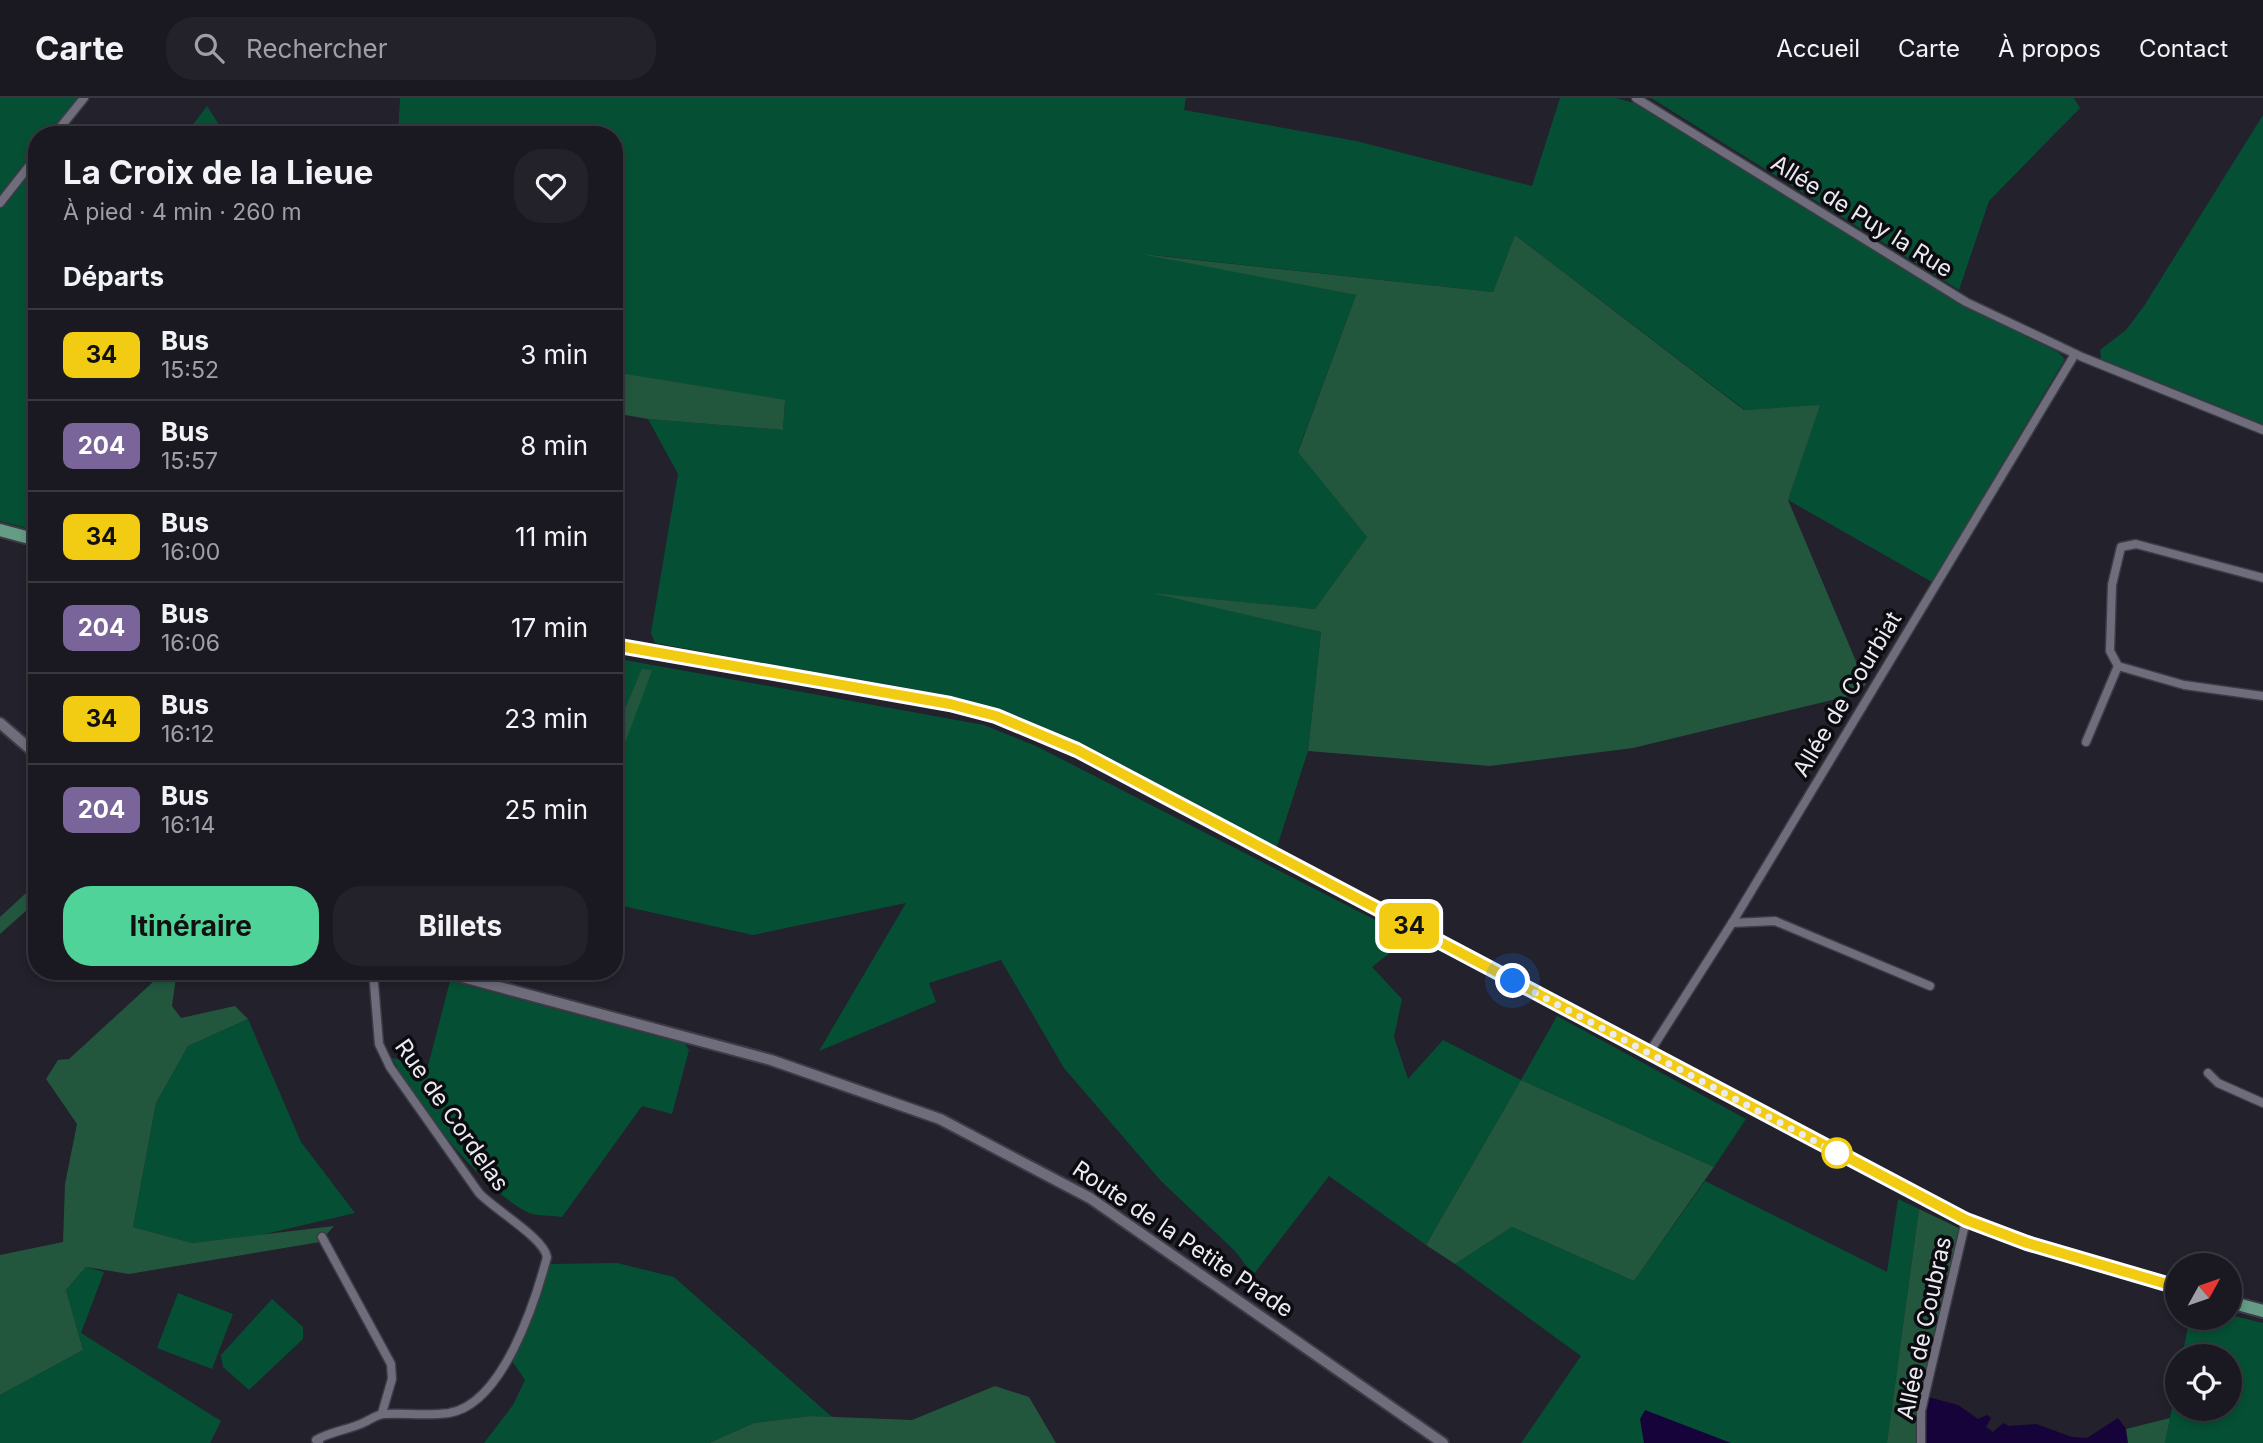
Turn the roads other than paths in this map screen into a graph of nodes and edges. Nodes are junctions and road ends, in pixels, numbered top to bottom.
1 (84, 98) edge
2 (1636, 98) edge
3 (61, 126) edge
4 (28, 167) edge
5 (0, 203) edge
6 (2075, 354) junction
7 (2263, 430) edge
8 (0, 530) edge
9 (28, 538) edge
10 (2263, 578) edge
11 (623, 647) edge
12 (2118, 666) junction
13 (2263, 696) edge
14 (0, 723) edge
15 (2086, 743) dead end
16 (28, 747) edge
17 (1732, 923) junction
18 (374, 980) edge
19 (473, 980) edge
20 (1930, 986) dead end
21 (1649, 1053) junction
22 (2208, 1073) dead end
23 (2263, 1103) edge
24 (1966, 1220) junction
25 (322, 1237) dead end
26 (2165, 1283) edge
27 (2242, 1305) edge
28 (2262, 1309) edge
29 (382, 1413) junction
30 (319, 1443) edge
31 (1443, 1443) edge
32 (1921, 1443) edge

1 - 3 street
2 - 6 street, Allée de Puy la Rue
4 - 5 street
6 - 7 street, Allée de Puy la Rue
6 - 17 street, Allée de Courbiat
8 - 9 main road
10 - 12 street
11 - 21 main road
12 - 13 street
12 - 15 street
14 - 16 street
17 - 20 street
17 - 21 street, Allée de Courbiat
18 - 29 street, Rue de Cordelas
19 - 31 street, Route de la Petite Prade
21 - 24 main road
22 - 23 street
24 - 26 main road
24 - 32 street, Allée de Coubras
25 - 29 street
27 - 28 main road
29 - 30 street, Rue de Cordelas

